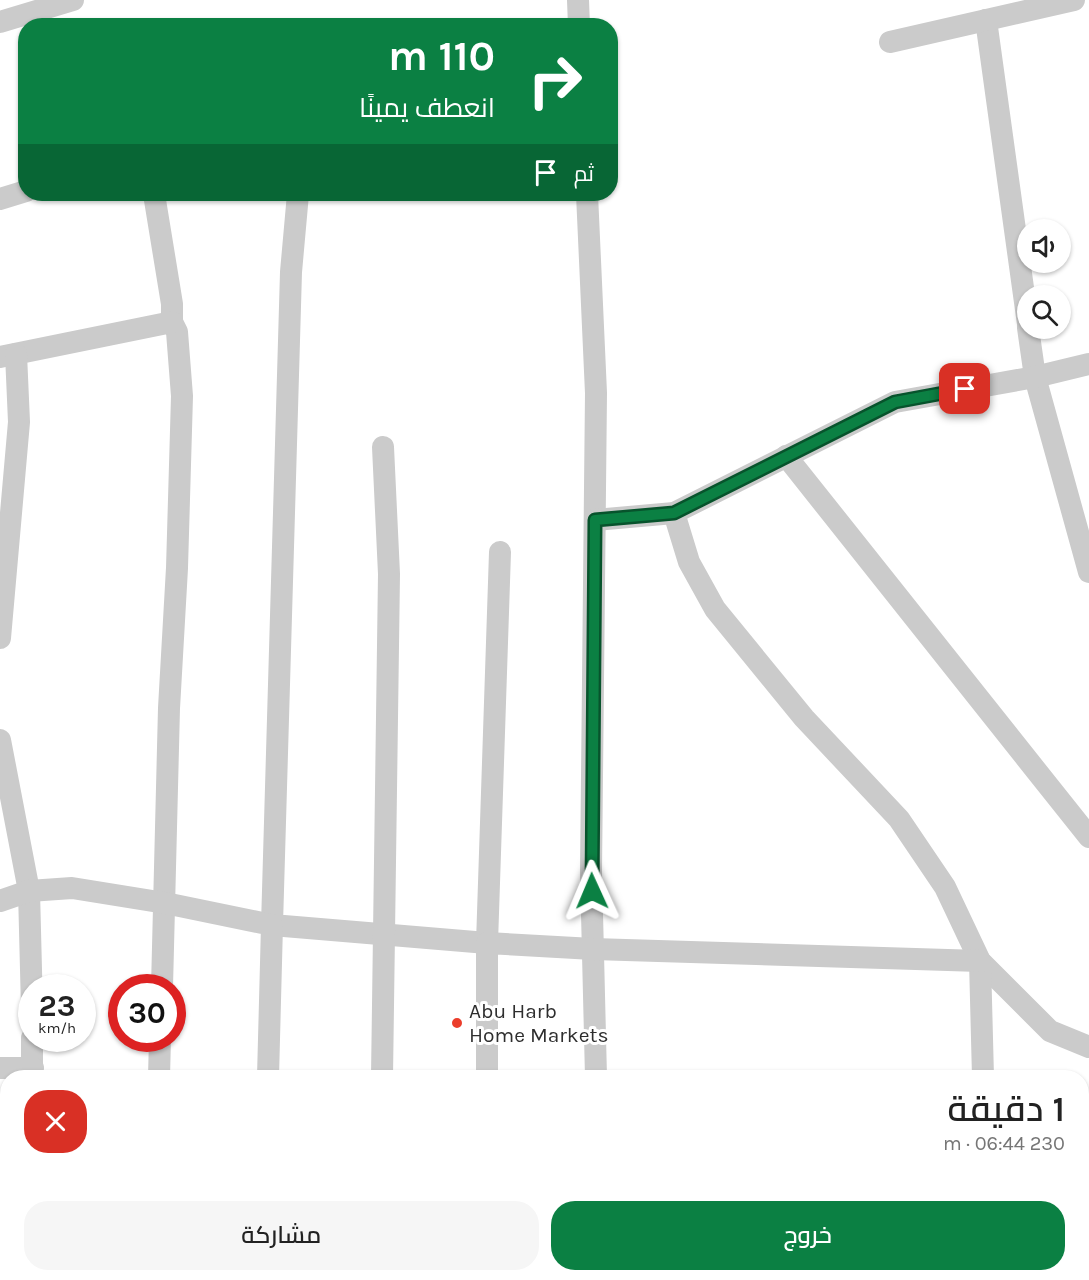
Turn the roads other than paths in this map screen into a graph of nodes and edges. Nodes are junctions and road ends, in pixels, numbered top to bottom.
1 (73, 0) edge
2 (578, 0) edge
3 (1074, 0) edge
4 (579, 18) edge
5 (986, 20) junction
6 (0, 22) edge
7 (890, 42) dead end
8 (18, 193) edge
9 (0, 199) edge
10 (155, 201) edge
11 (297, 201) edge
12 (587, 201) edge
13 (1023, 285) edge
14 (172, 322) junction
15 (1030, 339) edge
16 (8, 356) edge
17 (1089, 364) edge
18 (1035, 377) junction
19 (383, 447) dead end
20 (786, 456) junction
21 (674, 513) junction
22 (595, 520) junction
23 (5, 523) edge
24 (500, 552) dead end
25 (1089, 572) edge
26 (0, 638) edge
27 (0, 740) edge
28 (1089, 837) edge
29 (29, 891) junction
30 (0, 901) edge
31 (165, 903) junction
32 (272, 925) junction
33 (384, 934) junction
34 (487, 943) junction
35 (593, 949) junction
36 (980, 961) junction
37 (31, 974) edge
38 (162, 974) edge
39 (1089, 1047) edge
40 (32, 1052) edge
41 (160, 1052) edge
42 (33, 1070) edge
43 (159, 1070) edge
44 (267, 1070) edge
45 (382, 1070) edge
46 (487, 1070) edge
47 (596, 1070) edge
48 (983, 1070) edge

1 - 6 street
2 - 4 street
3 - 5 street
5 - 7 street
5 - 13 street
8 - 9 street
10 - 14 street
11 - 32 street
12 - 22 street
14 - 16 street
14 - 31 street
15 - 18 street
16 - 23 street
17 - 18 street
18 - 20 street
18 - 25 street
19 - 33 street
20 - 21 street
20 - 28 street
21 - 22 street
21 - 36 street
22 - 35 street
23 - 26 street
24 - 34 street
27 - 29 street
29 - 30 street
29 - 31 street
29 - 37 street
31 - 32 street
31 - 38 street
32 - 33 street
32 - 44 street
33 - 34 street
33 - 45 street
34 - 35 street
34 - 46 street
35 - 36 street
35 - 47 street
36 - 39 street
36 - 48 street
40 - 42 street
41 - 43 street

